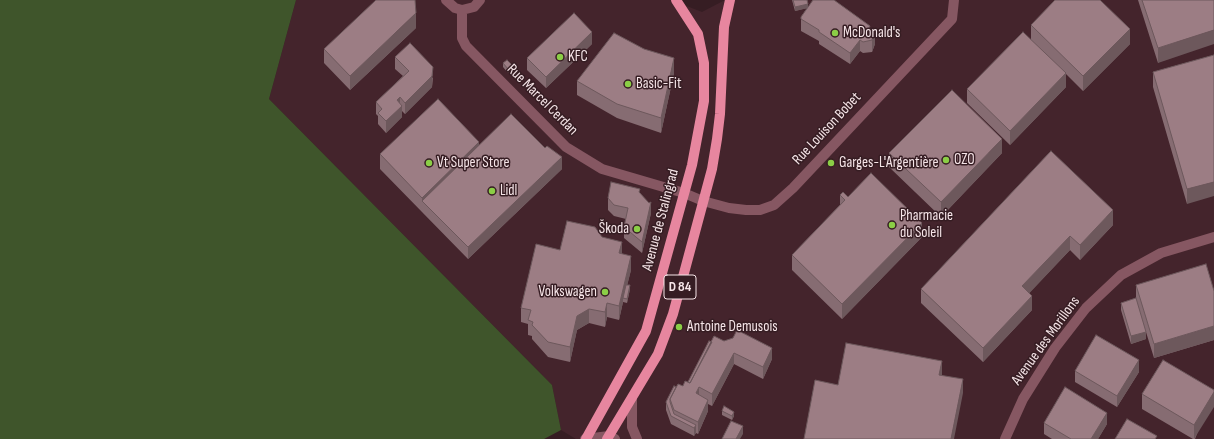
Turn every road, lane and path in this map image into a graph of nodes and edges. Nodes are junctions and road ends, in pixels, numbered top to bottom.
1 (446, 0) edge
2 (480, 0) edge
3 (676, 0) edge
4 (730, 0) edge
5 (954, 0) edge
6 (462, 10) junction
7 (684, 193) junction
8 (703, 201) junction
9 (1214, 237) edge
10 (632, 399) junction
11 (610, 438) edge
12 (586, 439) edge
13 (637, 439) edge
14 (1005, 439) edge

1 - 6 street
2 - 6 street
3 - 7 main road, Avenue de Stalingrad / D 84
4 - 8 main road, D 84
5 - 8 street, Rue Louison Bobet
6 - 7 street, Rue Marcel Cerdan
7 - 8 street, Rue Louison Bobet
7 - 12 main road, Avenue de Stalingrad / D 84
8 - 10 main road, D 84
9 - 14 street, Avenue des Morillons
10 - 11 main road, D 84
10 - 13 street
11 - 12 street

